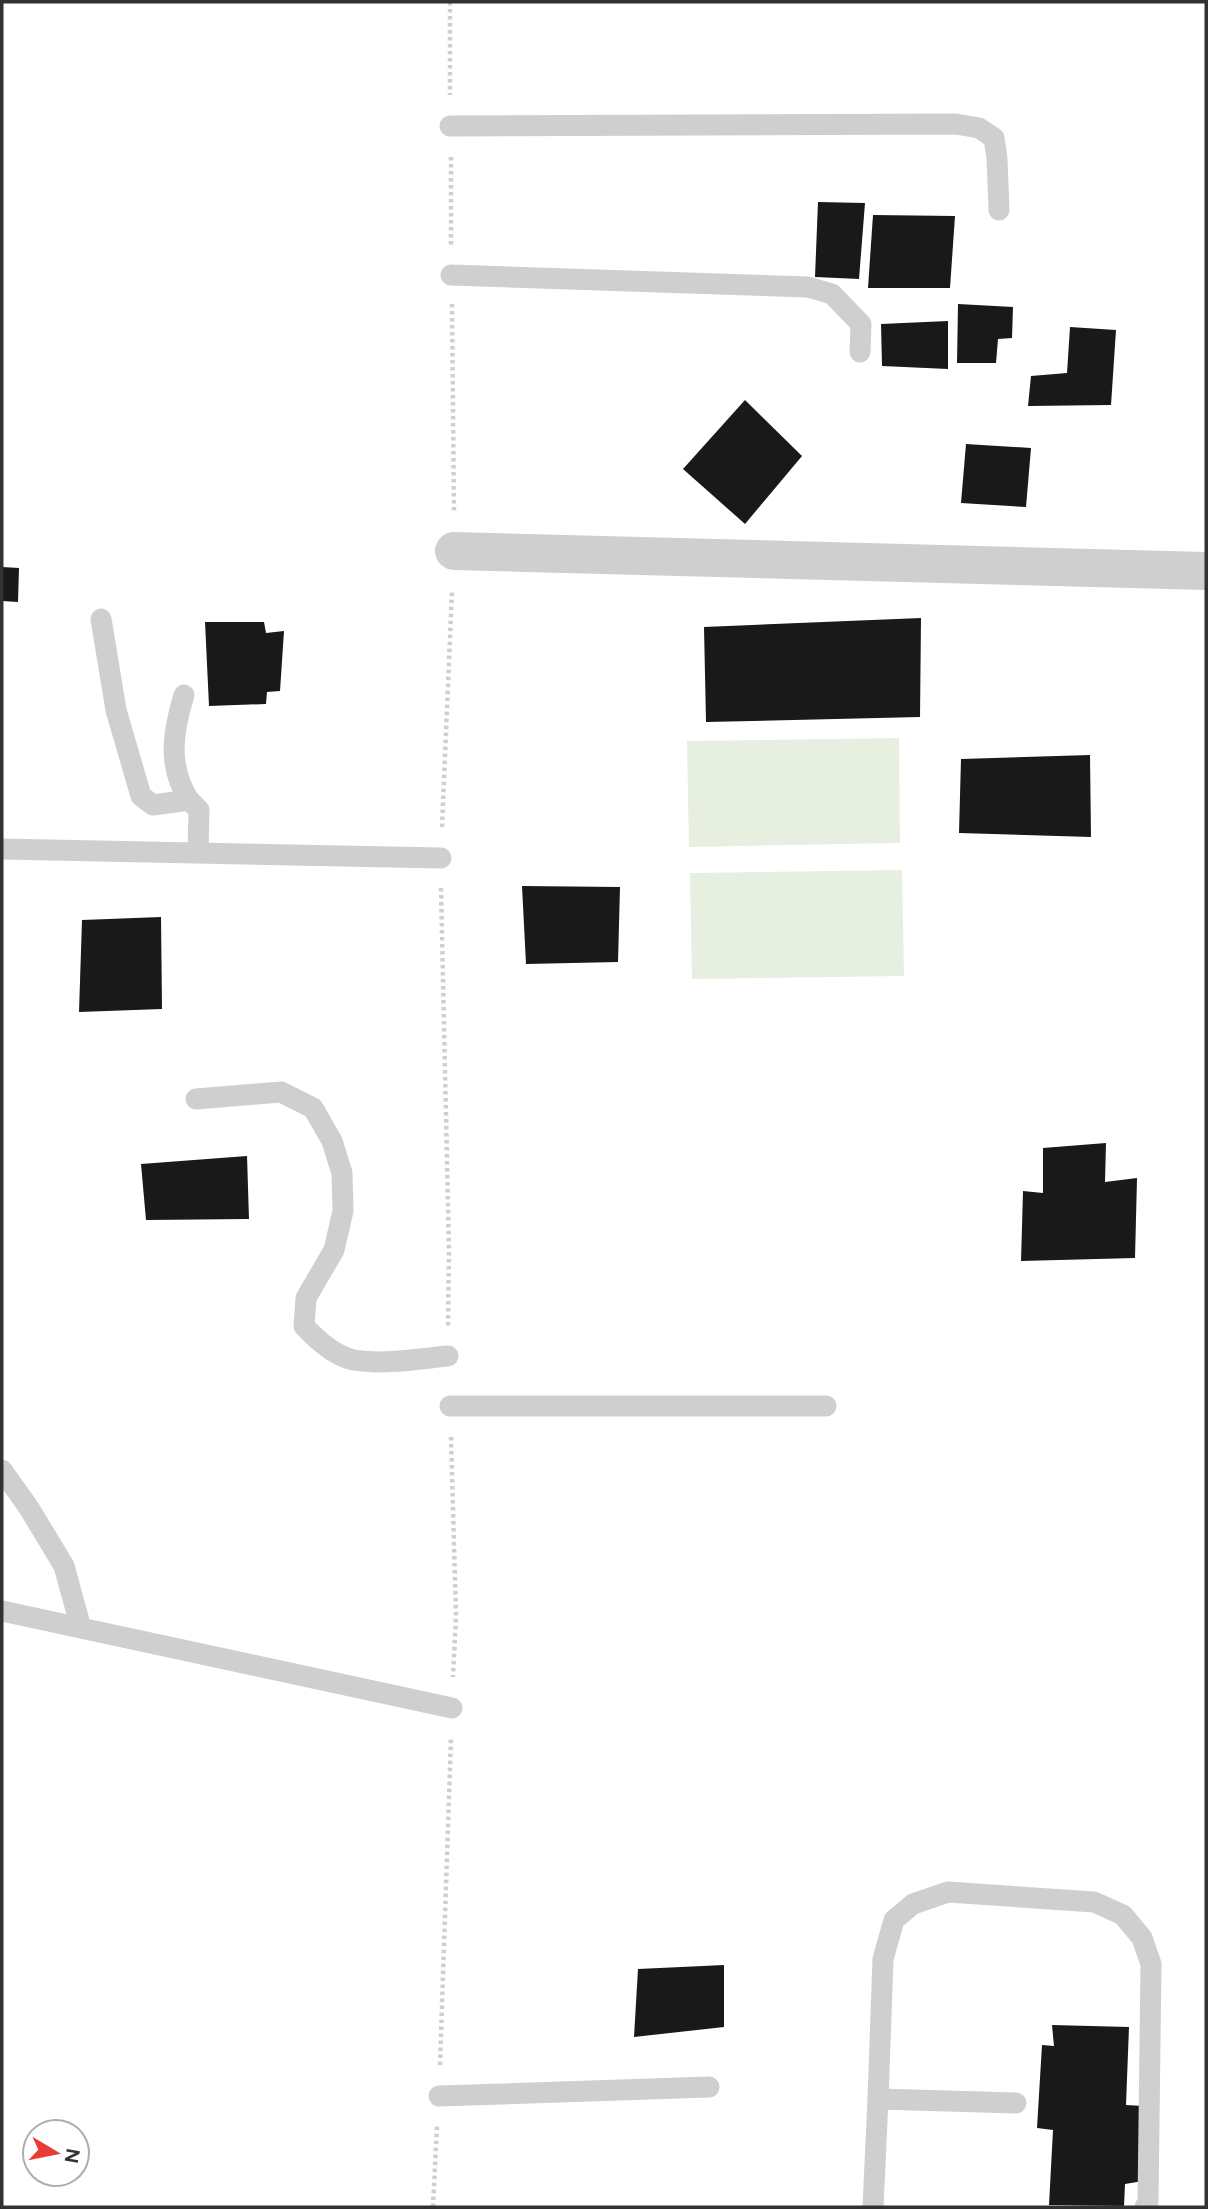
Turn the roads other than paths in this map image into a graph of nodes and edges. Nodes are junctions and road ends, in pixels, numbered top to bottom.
1 (450, 126) road end
2 (999, 210) dead end
3 (451, 275) road end
4 (860, 352) dead end
5 (454, 551) road end
6 (1206, 571) edge
7 (101, 619) dead end
8 (184, 695) dead end
9 (189, 800) junction
10 (2, 849) edge
11 (198, 852) junction
12 (441, 858) road end
13 (196, 1099) dead end
14 (448, 1356) road end
15 (450, 1406) road end
16 (826, 1406) dead end
17 (2, 1470) edge
18 (2, 1611) edge
19 (81, 1628) junction
20 (452, 1708) road end
21 (709, 2087) dead end
22 (439, 2096) road end
23 (878, 2099) junction
24 (1016, 2103) dead end
25 (873, 2207) edge
26 (1145, 2207) edge

1 - 2 lane
3 - 4 lane
5 - 6 street
7 - 9 lane
8 - 9 lane
9 - 11 lane
10 - 11 lane
11 - 12 lane
13 - 14 lane
15 - 16 lane
17 - 19 lane
18 - 19 lane
19 - 20 lane
21 - 22 lane
23 - 24 lane
23 - 25 lane
23 - 26 lane

